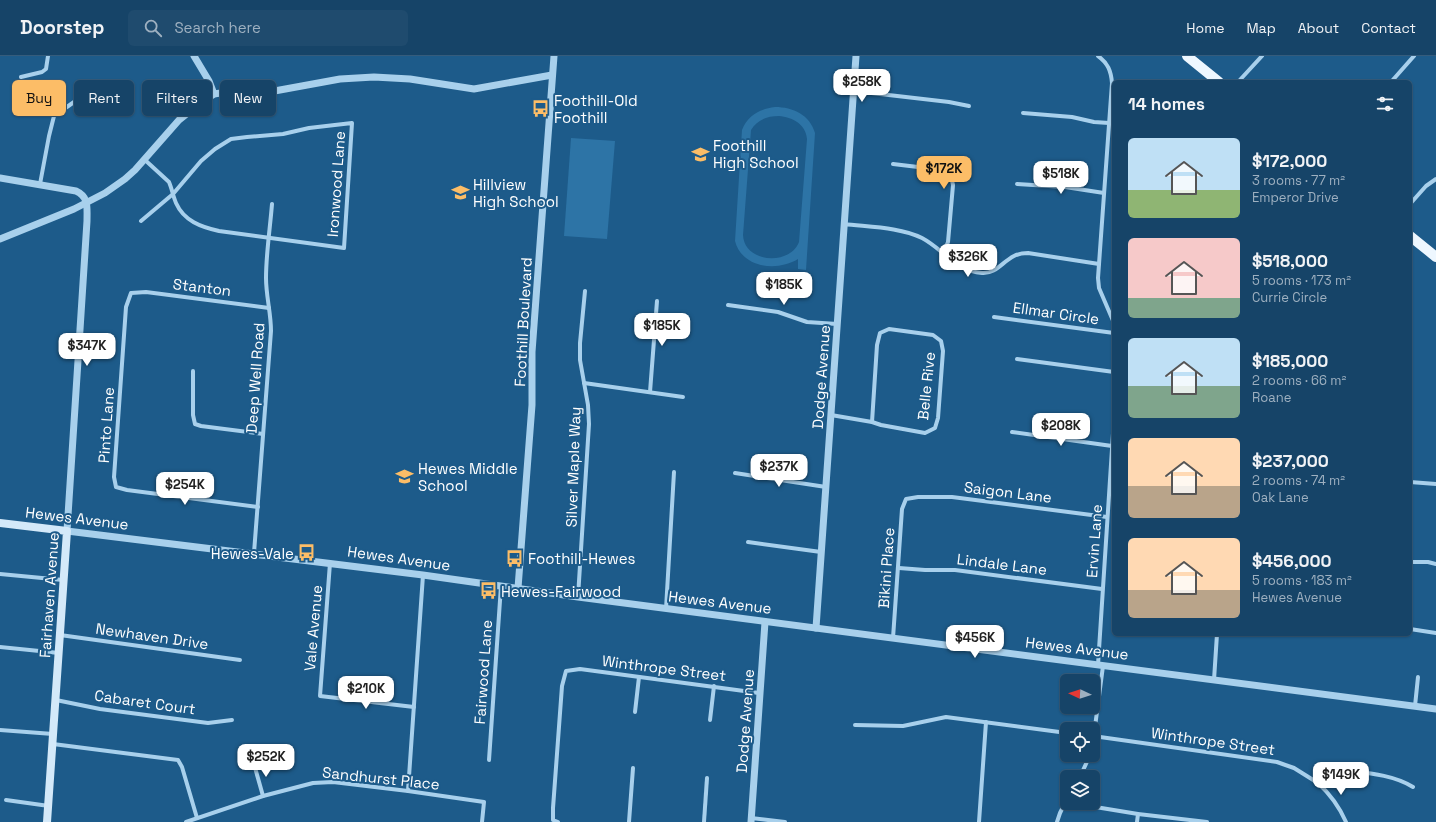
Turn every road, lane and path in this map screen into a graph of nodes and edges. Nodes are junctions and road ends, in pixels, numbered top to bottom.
1 (48, 56) edge
2 (194, 56) edge
3 (554, 56) edge
4 (856, 56) edge
5 (1098, 56) edge
6 (1187, 56) edge
7 (1262, 56) edge
8 (1414, 56) edge
9 (552, 75) junction
10 (21, 77) dead end
11 (1217, 80) edge
12 (1240, 80) edge
13 (1393, 80) edge
14 (854, 91) junction
15 (214, 94) junction
16 (74, 102) edge
17 (969, 106) dead end
18 (1023, 113) dead end
19 (1109, 123) junction
20 (145, 160) junction
21 (894, 164) dead end
22 (0, 178) edge
23 (1436, 179) edge
24 (40, 184) junction
25 (1018, 184) dead end
26 (173, 194) junction
27 (1104, 194) junction
28 (1412, 202) edge
29 (87, 203) junction
30 (272, 204) dead end
31 (141, 221) dead end
32 (844, 224) junction
33 (270, 238) junction
34 (1412, 238) edge
35 (0, 239) edge
36 (943, 254) junction
37 (1436, 257) edge
38 (1099, 264) junction
39 (585, 291) dead end
40 (131, 293) joint
41 (657, 301) dead end
42 (728, 305) dead end
43 (269, 308) junction
44 (994, 317) dead end
45 (1112, 317) edge
46 (837, 324) junction
47 (1112, 333) edge
48 (1017, 359) dead end
49 (193, 371) dead end
50 (1112, 372) edge
51 (584, 383) junction
52 (650, 392) junction
53 (683, 397) dead end
54 (831, 415) junction
55 (872, 422) junction
56 (1012, 432) dead end
57 (263, 434) junction
58 (1112, 446) joint
59 (674, 472) dead end
60 (735, 473) dead end
61 (1412, 482) edge
62 (1436, 484) edge
63 (826, 487) junction
64 (906, 499) joint
65 (258, 507) junction
66 (1107, 517) junction
67 (0, 523) edge
68 (67, 531) junction
69 (748, 542) dead end
70 (821, 552) junction
71 (254, 554) junction
72 (1412, 562) edge
73 (330, 563) junction
74 (1436, 564) edge
75 (899, 568) junction
76 (0, 574) edge
77 (423, 575) junction
78 (64, 580) junction
79 (501, 586) junction
80 (518, 588) junction
81 (1102, 589) junction
82 (578, 597) junction
83 (666, 609) junction
84 (765, 622) junction
85 (816, 628) junction
86 (1412, 629) edge
87 (1436, 633) edge
88 (60, 635) junction
89 (1217, 636) edge
90 (893, 638) junction
91 (0, 647) edge
92 (59, 653) junction
93 (240, 660) dead end
94 (1101, 665) junction
95 (1418, 676) dead end
96 (639, 677) junction
97 (1214, 680) junction
98 (714, 686) junction
99 (759, 693) junction
100 (56, 700) junction
101 (1415, 706) junction
102 (414, 707) junction
103 (1436, 709) edge
104 (635, 712) dead end
105 (232, 720) dead end
106 (710, 720) dead end
107 (986, 722) junction
108 (1095, 722) edge
109 (855, 725) dead end
110 (0, 730) edge
111 (1060, 732) edge
112 (53, 734) junction
113 (1100, 737) edge
114 (53, 744) junction
115 (489, 760) dead end
116 (254, 764) dead end
117 (633, 768) dead end
118 (706, 778) dead end
119 (1318, 783) junction
120 (1413, 787) dead end
121 (408, 791) junction
122 (263, 796) junction
123 (6, 800) dead end
124 (49, 806) junction
125 (1100, 808) edge
126 (1062, 810) edge
127 (1138, 814) junction
128 (197, 818) junction
129 (751, 820) edge
130 (48, 822) edge
131 (186, 822) edge
132 (482, 822) edge
133 (558, 822) edge
134 (629, 822) edge
135 (704, 822) edge
136 (785, 822) edge
137 (979, 822) edge
138 (1057, 822) edge
139 (1137, 822) edge
140 (1207, 822) edge
141 (1346, 822) edge

1 - 10 street
2 - 15 street
3 - 9 street, Foothill Boulevard
4 - 14 street, Dodge Avenue
5 - 19 street
6 - 11 main road
7 - 12 street
8 - 13 street
9 - 15 street
9 - 80 street, Foothill Boulevard
14 - 17 street
14 - 32 street, Dodge Avenue
15 - 20 street
16 - 24 street
18 - 19 street
19 - 27 street
20 - 26 street
20 - 29 street
21 - 36 street
22 - 24 street
23 - 28 street
24 - 29 street
25 - 27 street
26 - 31 street
26 - 33 street
26 - 33 street, Ironwood Lane
27 - 38 street
29 - 35 street
29 - 68 street, Fairhaven Avenue
30 - 33 street, Deep Well Road
32 - 36 street
32 - 46 street, Dodge Avenue
33 - 43 street, Deep Well Road
34 - 37 main road
36 - 38 street
38 - 45 street
39 - 51 street, Silver Maple Way
40 - 43 street, Stanton
40 - 65 street, Pinto Lane
41 - 52 street
42 - 46 street
43 - 57 street, Deep Well Road
44 - 47 street, Ellmar Circle
46 - 54 street, Dodge Avenue
48 - 50 street
49 - 57 street
51 - 52 street
51 - 82 street, Silver Maple Way
52 - 53 street
54 - 55 street, Belle Rive
54 - 63 street, Dodge Avenue
55 - 55 street, Belle Rive
56 - 58 street
57 - 65 street, Deep Well Road
58 - 66 street, Ervin Lane
59 - 83 street
60 - 63 street
61 - 62 street
63 - 70 street, Dodge Avenue
64 - 66 street, Saigon Lane
64 - 75 street, Bikini Place
65 - 71 street, Deep Well Road
66 - 81 street, Ervin Lane
67 - 68 main road, Hewes Avenue
68 - 71 street, Hewes Avenue
68 - 78 main road, Fairhaven Avenue
69 - 70 street
70 - 85 street, Dodge Avenue
71 - 73 street, Hewes Avenue
72 - 74 street
73 - 77 street, Hewes Avenue
73 - 102 street, Vale Avenue
75 - 81 street, Lindale Lane
75 - 90 street, Bikini Place
76 - 78 street
77 - 79 street, Hewes Avenue
77 - 102 street
78 - 88 main road, Fairhaven Avenue
79 - 80 street, Hewes Avenue
79 - 115 street, Fairwood Lane
80 - 82 street, Hewes Avenue
81 - 94 street, Ervin Lane
82 - 83 street, Hewes Avenue
83 - 84 street, Hewes Avenue
84 - 85 street, Hewes Avenue
84 - 99 street, Dodge Avenue
85 - 90 street, Hewes Avenue
86 - 87 street
88 - 92 main road, Fairhaven Avenue
88 - 93 street, Newhaven Drive
89 - 97 street
90 - 94 street, Hewes Avenue
91 - 92 street
92 - 100 main road, Fairhaven Avenue
94 - 97 street, Hewes Avenue
94 - 108 street, Ervin Lane
95 - 101 street
96 - 98 street, Winthrope Street
96 - 104 street
96 - 133 street, Winthrope Street
97 - 101 street, Hewes Avenue
98 - 99 street, Winthrope Street
98 - 106 street
99 - 129 street, Dodge Avenue
100 - 105 street, Cabaret Court
100 - 112 main road, Fairhaven Avenue
101 - 103 street, Hewes Avenue
102 - 121 street
107 - 109 street
107 - 111 street
107 - 137 street
110 - 112 street
112 - 114 main road, Fairhaven Avenue
113 - 119 street, Winthrope Street
114 - 124 main road, Fairhaven Avenue
114 - 128 street
116 - 122 street
117 - 134 street
118 - 135 street
119 - 120 street
119 - 141 street, Winthrope Street
121 - 122 street, Sandhurst Place
121 - 132 street, Sandhurst Place
122 - 128 street, Sandhurst Place
123 - 124 street
124 - 130 main road, Fairhaven Avenue
125 - 127 street
126 - 138 street
127 - 139 street
127 - 140 street
128 - 131 street, Sandhurst Place
129 - 136 street

